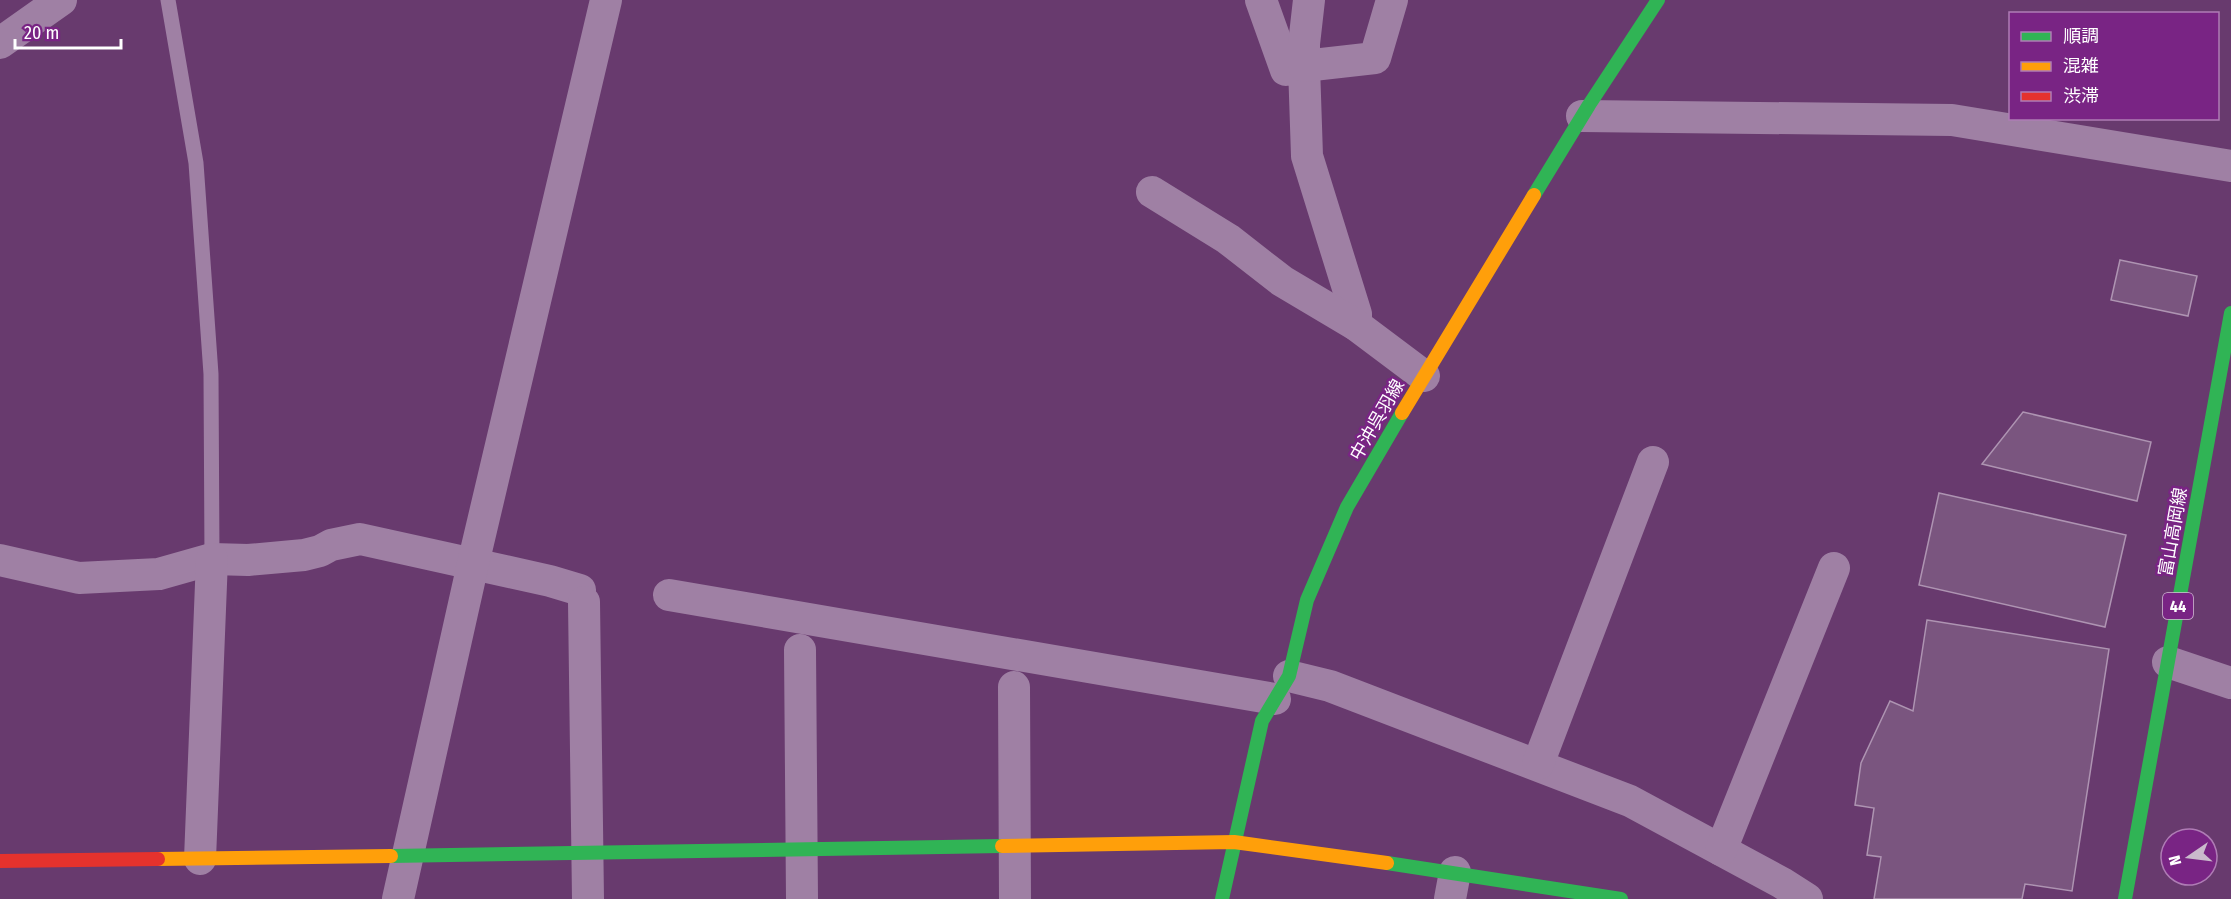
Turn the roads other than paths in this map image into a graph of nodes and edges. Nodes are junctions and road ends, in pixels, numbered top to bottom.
1 (61, 0) edge
2 (168, 0) edge
3 (606, 0) edge
4 (1261, 0) edge
5 (1309, 0) edge
6 (1392, 0) edge
7 (1658, 0) edge
8 (0, 44) edge
9 (1304, 66) junction
10 (1582, 116) junction
11 (2231, 166) edge
12 (1152, 192) dead end
13 (2231, 313) edge
14 (1356, 325) junction
15 (1424, 376) junction
16 (1653, 462) dead end
17 (212, 559) junction
18 (0, 560) edge
19 (473, 564) junction
20 (1834, 568) dead end
21 (669, 595) dead end
22 (800, 650) dead end
23 (2168, 662) junction
24 (2231, 683) edge
25 (1014, 687) dead end
26 (1282, 688) junction
27 (1538, 764) junction
28 (1234, 842) junction
29 (1015, 846) junction
30 (801, 850) junction
31 (1721, 850) junction
32 (587, 852) junction
33 (407, 856) junction
34 (200, 859) junction
35 (0, 861) edge
36 (1452, 885) edge
37 (398, 899) edge
38 (588, 899) edge
39 (801, 899) edge
40 (1015, 899) edge
41 (1222, 899) edge
42 (1622, 899) edge
43 (1807, 899) edge
44 (2125, 899) edge

1 - 8 street
2 - 17 lane
3 - 19 street
4 - 9 street
5 - 9 street
6 - 9 street
7 - 10 street, 中沖呉羽線
9 - 14 street
10 - 11 street
10 - 15 street, 中沖呉羽線
12 - 14 street
13 - 23 street, 富山高岡線 / 44
14 - 15 street
15 - 26 street, 中沖呉羽線
16 - 27 street
17 - 18 street
17 - 19 street
17 - 34 street
19 - 32 street
19 - 33 street
20 - 31 street
21 - 26 street
22 - 30 street
23 - 24 street
23 - 44 street, 富山高岡線 / 44
25 - 29 street
26 - 27 street
26 - 28 street, 中沖呉羽線
27 - 31 street
28 - 29 street
28 - 36 street
28 - 41 street, 中沖呉羽線
29 - 30 street
29 - 40 street
30 - 32 street
30 - 39 street
31 - 43 street
32 - 33 street
32 - 38 street
33 - 34 street
33 - 37 street
34 - 35 street
36 - 42 street

